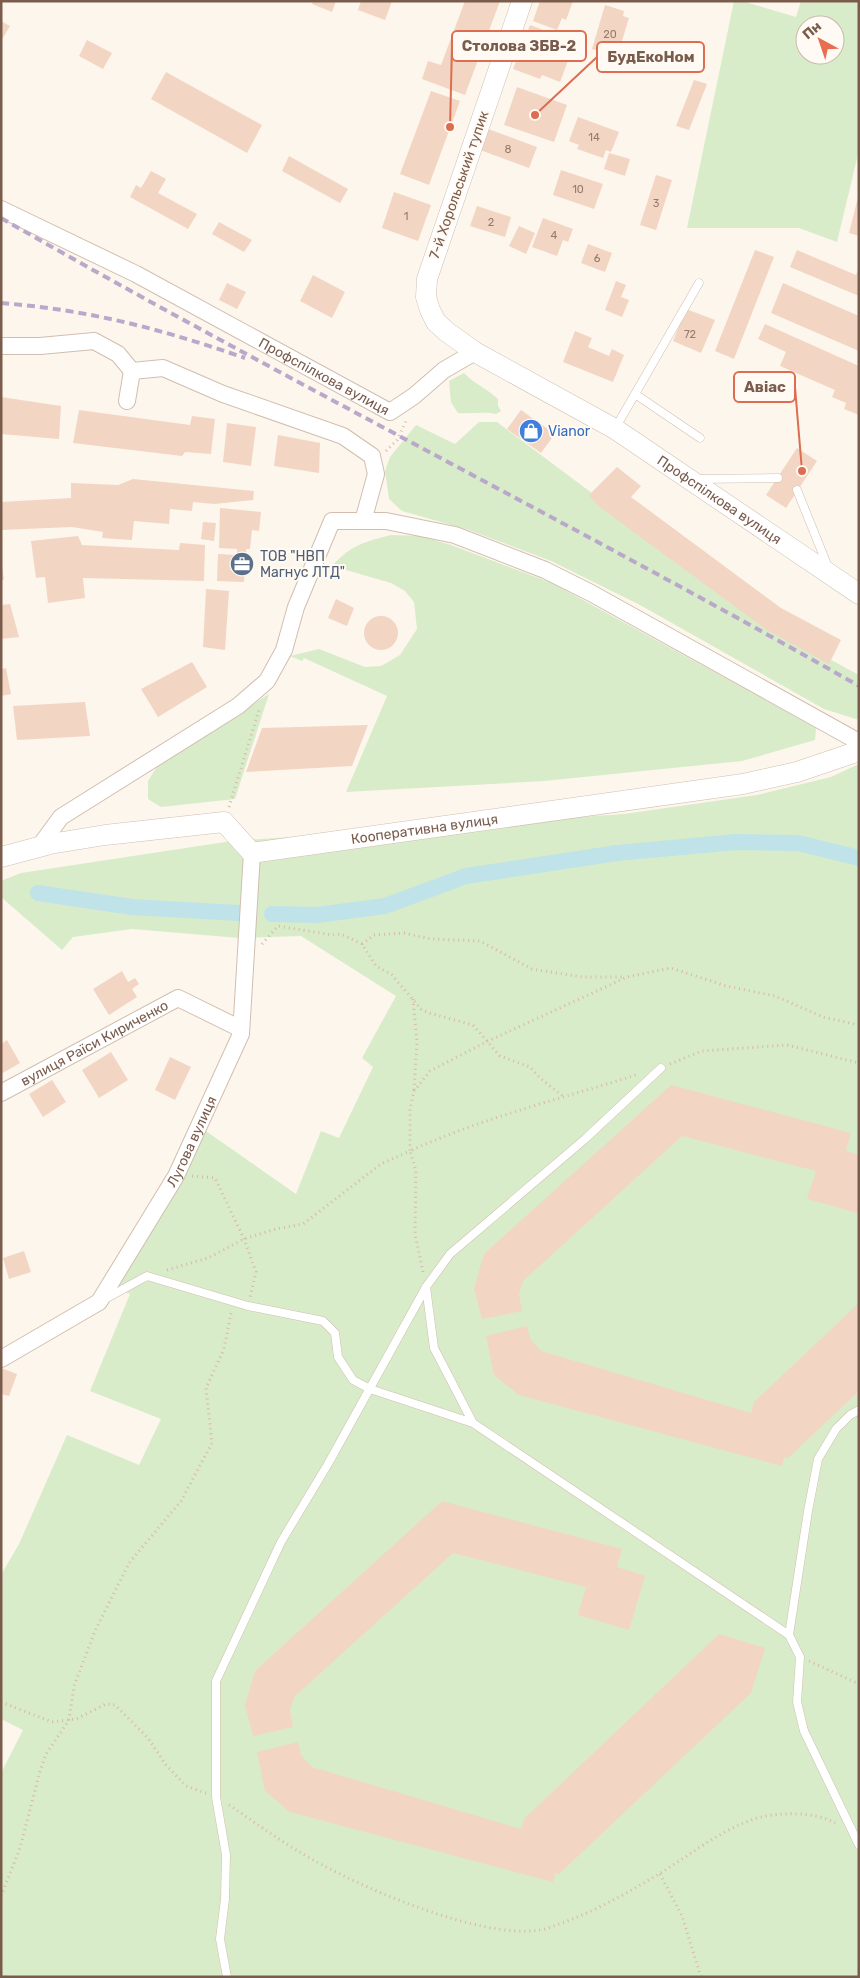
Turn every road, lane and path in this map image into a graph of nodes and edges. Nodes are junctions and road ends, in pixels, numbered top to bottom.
1 (522, 1) edge
2 (1, 209) edge
3 (699, 283) dead end
4 (1, 346) edge
5 (475, 352) junction
6 (132, 371) junction
7 (635, 394) junction
8 (414, 396) junction
9 (127, 401) dead end
10 (615, 429) junction
11 (700, 438) dead end
12 (374, 464) junction
13 (778, 478) dead end
14 (689, 479) junction
15 (798, 490) dead end
16 (363, 521) junction
17 (831, 576) junction
18 (859, 594) edge
19 (267, 681) junction
20 (859, 742) edge
21 (859, 751) edge
22 (224, 822) junction
23 (39, 847) junction
24 (252, 853) junction
25 (5, 854) edge
26 (362, 944) junction
27 (245, 962) junction
28 (627, 977) junction
29 (413, 999) junction
30 (859, 1025) edge
31 (241, 1028) junction
32 (486, 1042) junction
33 (661, 1068) dead end
34 (414, 1091) junction
35 (1, 1093) edge
36 (565, 1098) dead end
37 (410, 1151) junction
38 (176, 1176) junction
39 (244, 1239) junction
40 (147, 1276) junction
41 (426, 1287) junction
42 (233, 1301) junction
43 (98, 1302) junction
44 (248, 1306) junction
45 (1, 1360) edge
46 (370, 1390) junction
47 (859, 1410) edge
48 (473, 1423) junction
49 (789, 1635) junction
50 (800, 1657) junction
51 (859, 1684) edge
52 (1, 1702) edge
53 (69, 1720) junction
54 (216, 1797) junction
55 (855, 1836) junction
56 (859, 1845) edge
57 (660, 1874) junction
58 (1, 1896) edge
59 (1, 1973) edge
60 (6, 1977) edge
61 (227, 1977) edge
62 (701, 1977) edge

1 - 5 street, 7-й Хорольський тупик
2 - 8 street, Профспілкова вулиця
3 - 7 lane
4 - 6 street
5 - 8 street, Профспілкова вулиця
5 - 10 street, Профспілкова вулиця
6 - 9 street
6 - 12 street
7 - 10 lane
7 - 11 lane
8 - 12 path
10 - 14 street, Профспілкова вулиця
12 - 16 street
13 - 14 lane
14 - 17 street, Профспілкова вулиця
15 - 17 lane
16 - 19 street
16 - 20 street
17 - 18 street, Профспілкова вулиця
19 - 22 path
19 - 23 street
21 - 24 street, Кооперативна вулиця
22 - 23 street
22 - 24 street
23 - 25 street
24 - 27 street, Лугова вулиця
26 - 27 path
26 - 28 path
26 - 29 path
27 - 31 street, Лугова вулиця
28 - 30 path
28 - 32 path
29 - 32 path
29 - 34 path
31 - 35 street, вулиця Раїси Кириченко
31 - 38 street, Лугова вулиця
32 - 34 path
32 - 36 path
33 - 41 lane
34 - 37 path
37 - 39 path
37 - 41 path
38 - 39 path
38 - 43 street, Лугова вулиця
39 - 40 path
39 - 44 path
40 - 42 lane
40 - 43 lane
41 - 46 lane
41 - 48 lane
42 - 44 lane
42 - 53 path
43 - 45 street, Лугова вулиця
44 - 46 lane
46 - 48 lane
46 - 54 lane
47 - 49 lane
48 - 49 lane
49 - 50 lane
50 - 51 path
50 - 55 lane
52 - 53 path
53 - 54 path
53 - 58 path
54 - 57 path
54 - 61 lane
55 - 56 lane
55 - 57 path
57 - 62 path
59 - 60 path

